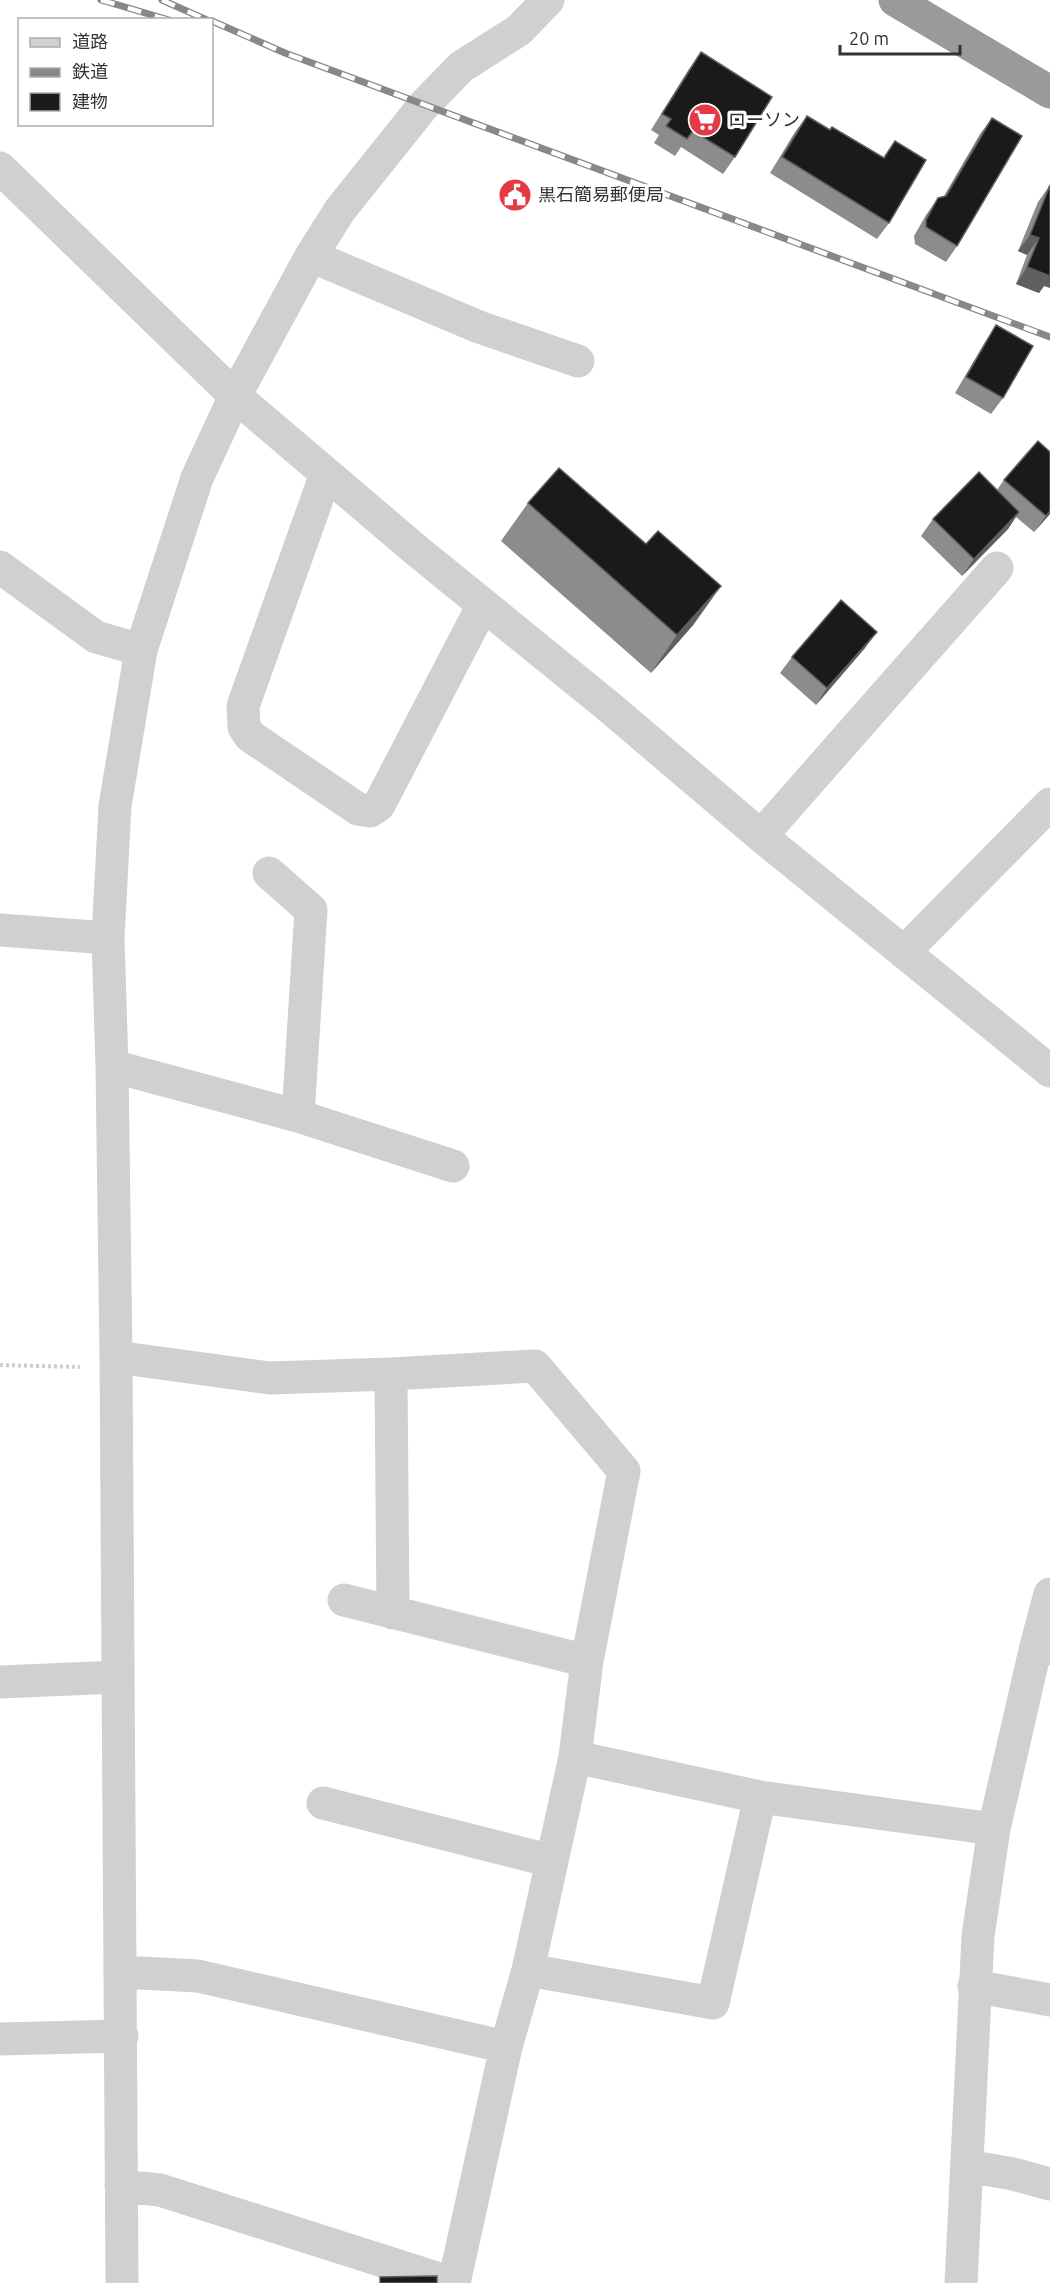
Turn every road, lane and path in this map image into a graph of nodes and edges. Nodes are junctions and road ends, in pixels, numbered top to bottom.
1 (548, 0) edge
2 (896, 0) edge
3 (1050, 92) edge
4 (0, 168) edge
5 (311, 256) junction
6 (578, 361) dead end
7 (235, 396) junction
8 (326, 474) junction
9 (0, 567) edge
10 (997, 567) dead end
11 (483, 605) junction
12 (141, 650) junction
13 (1050, 804) edge
14 (761, 836) junction
15 (269, 873) dead end
16 (0, 930) edge
17 (108, 938) junction
18 (904, 952) junction
19 (112, 1066) junction
20 (1050, 1071) edge
21 (298, 1116) junction
22 (453, 1166) dead end
23 (116, 1357) junction
24 (0, 1365) edge
25 (391, 1374) junction
26 (1050, 1594) edge
27 (344, 1600) dead end
28 (393, 1612) junction
29 (1043, 1648) edge
30 (587, 1661) junction
31 (118, 1677) junction
32 (0, 1682) edge
33 (575, 1757) junction
34 (760, 1797) junction
35 (323, 1803) dead end
36 (994, 1829) junction
37 (552, 1861) junction
38 (528, 1970) junction
39 (121, 1972) junction
40 (974, 1986) junction
41 (1050, 2000) edge
42 (122, 2036) junction
43 (0, 2038) edge
44 (506, 2048) junction
45 (968, 2166) junction
46 (1050, 2184) edge
47 (121, 2186) junction
48 (122, 2283) edge
49 (453, 2283) edge
50 (961, 2283) edge

1 - 5 street
2 - 3 highway
4 - 7 street
5 - 6 street
5 - 7 street
7 - 8 street
7 - 12 street
8 - 11 street
8 - 11 street
9 - 12 street
10 - 14 street
11 - 14 street
12 - 17 street
13 - 18 street
14 - 18 street
15 - 21 street
16 - 17 street
17 - 19 street
18 - 20 street
19 - 21 street
19 - 23 street
21 - 22 street
23 - 24 path
23 - 25 street
23 - 31 street
25 - 28 street
25 - 30 street
26 - 29 street
27 - 28 street
28 - 30 street
29 - 36 street
30 - 33 street
31 - 32 street
31 - 39 street
33 - 34 street
33 - 37 street
34 - 36 street
34 - 38 street
35 - 37 street
36 - 40 street
37 - 38 street
38 - 44 street
39 - 42 street
39 - 44 street
40 - 41 street
40 - 45 street
42 - 43 street
42 - 47 street
44 - 49 street
45 - 46 street
45 - 50 street
47 - 48 street
47 - 49 street

